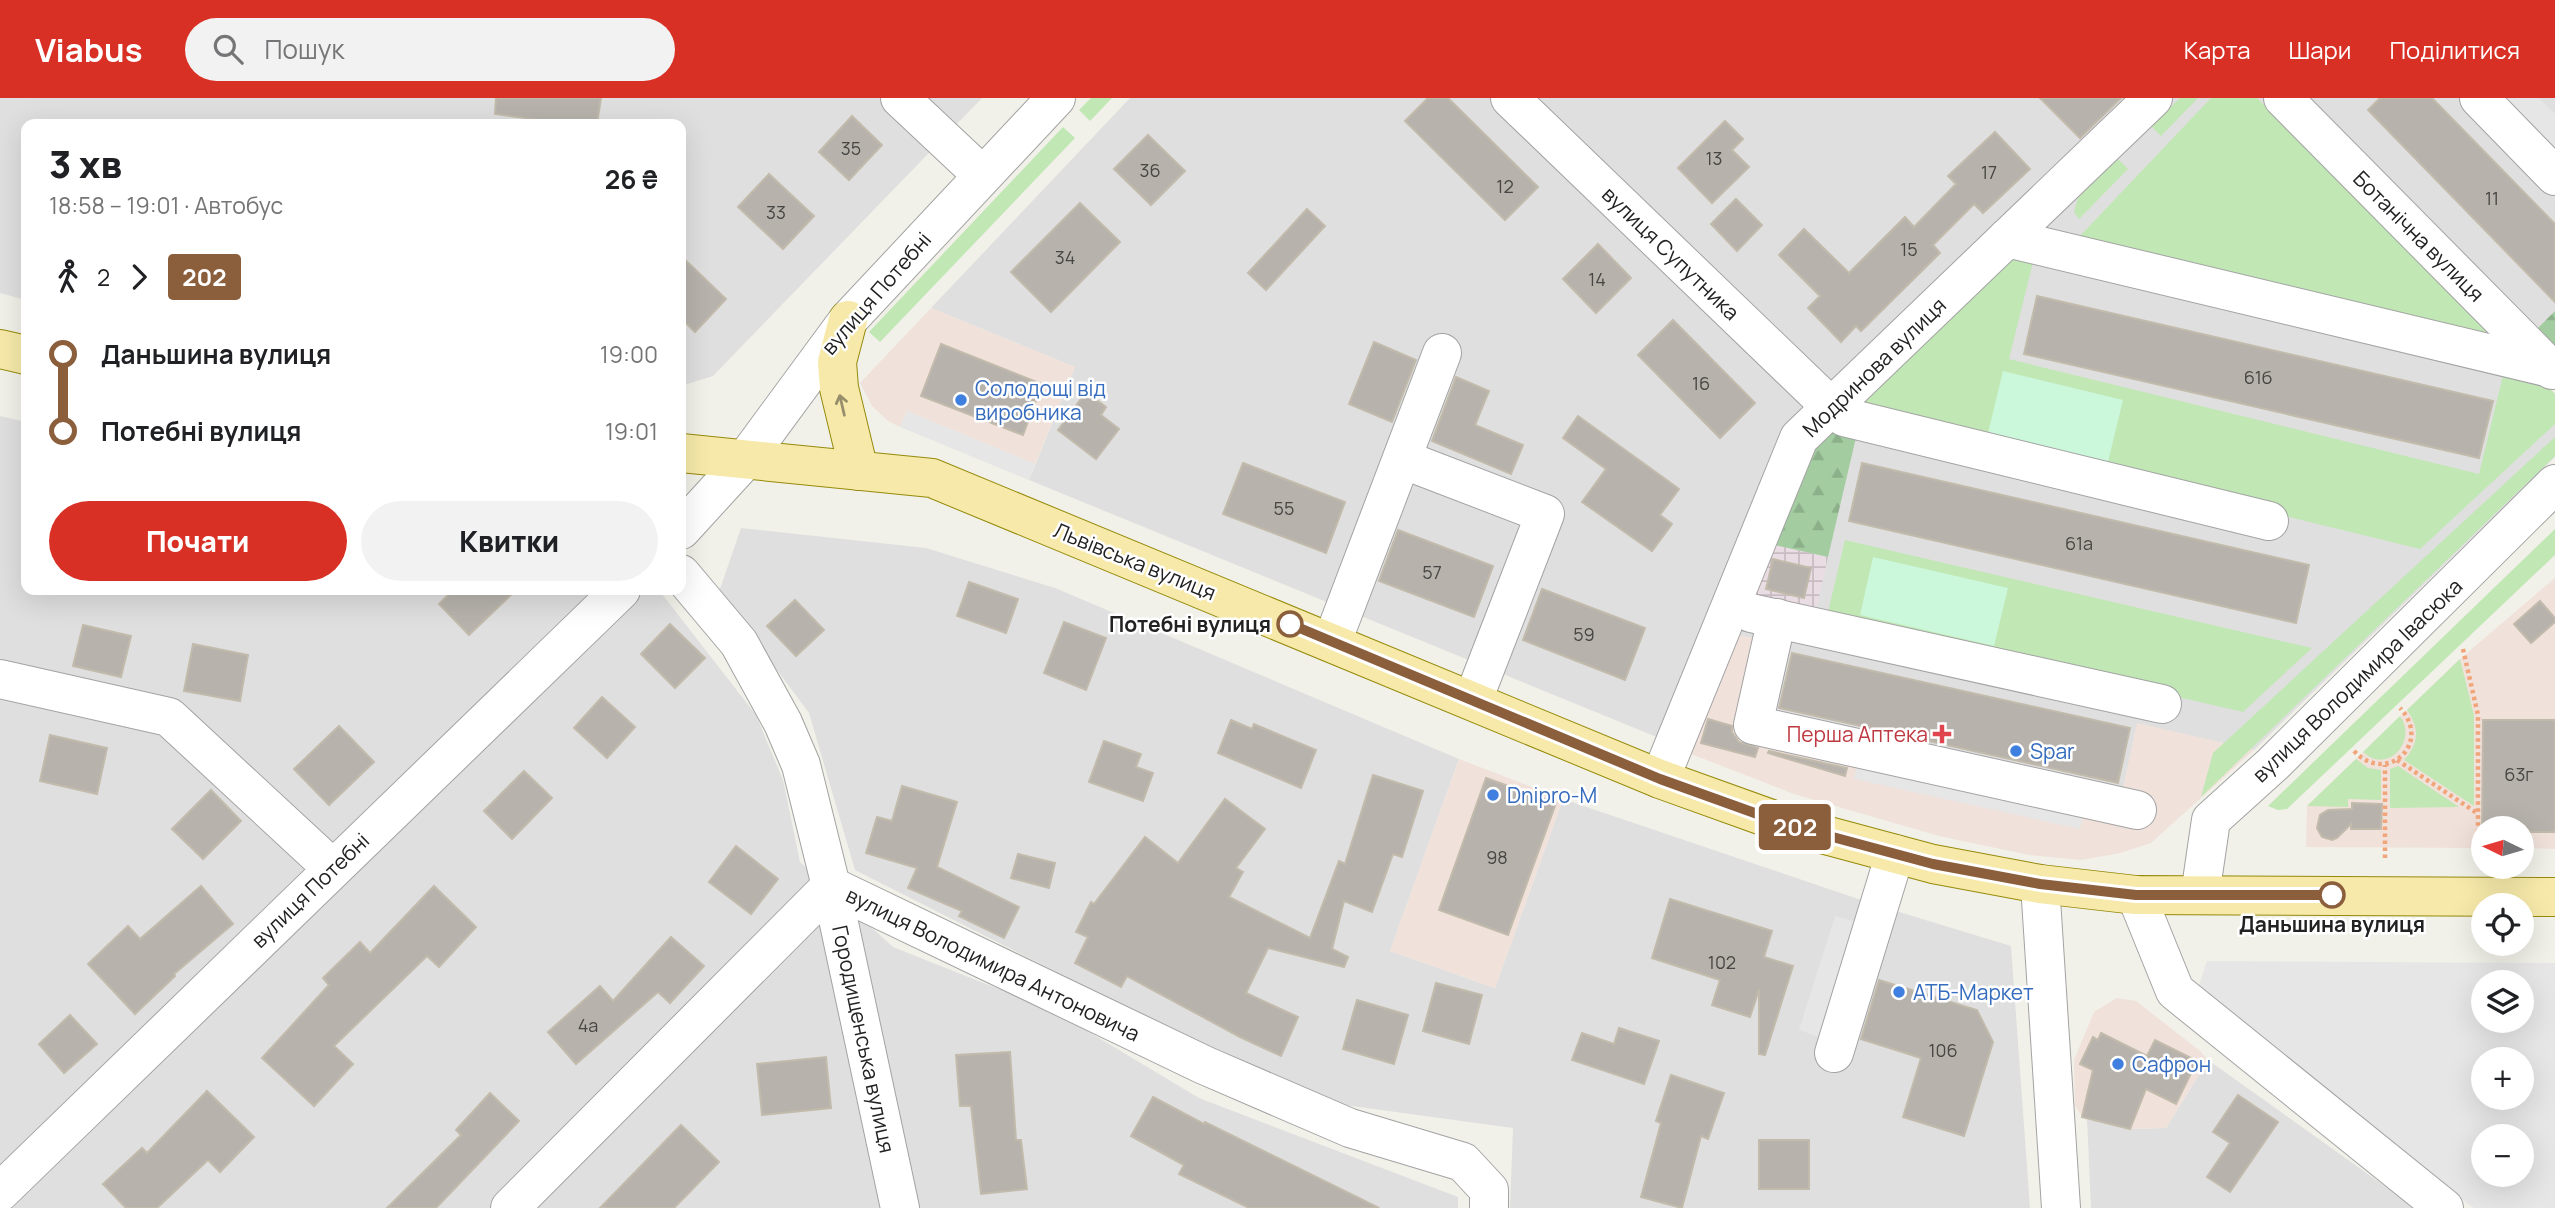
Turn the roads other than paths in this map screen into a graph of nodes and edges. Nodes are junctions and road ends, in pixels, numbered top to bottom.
1 (900, 98) edge
2 (1056, 98) edge
3 (1510, 98) edge
4 (2153, 98) edge
5 (2283, 98) edge
6 (2479, 98) edge
7 (982, 175) junction
8 (2555, 176) edge
9 (2007, 238) junction
10 (848, 320) junction
11 (0, 349) edge
12 (1442, 353) dead end
13 (21, 354) edge
14 (2553, 371) edge
15 (1831, 407) junction
16 (686, 454) edge
17 (1402, 458) junction
18 (745, 460) junction
19 (859, 471) junction
20 (2555, 484) edge
21 (2269, 521) dead end
22 (686, 525) edge
23 (686, 580) edge
24 (616, 595) edge
25 (1729, 608) junction
26 (1777, 618) junction
27 (1332, 642) junction
28 (0, 679) edge
29 (1473, 700) junction
30 (2162, 704) dead end
31 (1660, 779) junction
32 (2137, 810) dead end
33 (1895, 854) junction
34 (332, 868) junction
35 (2040, 884) junction
36 (831, 886) junction
37 (2136, 895) junction
38 (2200, 895) junction
39 (2555, 897) edge
40 (1834, 1053) dead end
41 (0, 1192) edge
42 (1489, 1199) edge
43 (510, 1208) edge
44 (900, 1208) edge
45 (2061, 1208) edge
46 (2444, 1208) edge

1 - 7 street
2 - 7 street, вулиця Потебні
3 - 15 street, вулиця Супутника
4 - 9 street, Модринова вулиця
5 - 14 street, Ботанічна вулиця
6 - 8 street
7 - 10 street, вулиця Потебні
9 - 14 street
9 - 15 street, Модринова вулиця
10 - 18 street, вулиця Потебні
19 -> 10 main road
11 - 13 main road
12 - 17 street
15 - 21 street, вулиця Супутника
15 - 25 street, Модринова вулиця
16 - 18 main road, Львівська вулиця
17 - 27 street
17 - 29 street
18 - 19 main road, Львівська вулиця
18 - 22 street, вулиця Потебні
19 - 27 main road, Львівська вулиця
20 - 38 street, вулиця Володимира Івасюка
23 - 36 street, Городищенська вулиця
24 - 34 street, вулиця Потебні
25 - 26 street
25 - 31 street, Модринова вулиця
26 - 30 street
26 - 32 street
27 - 29 main road, Львівська вулиця
28 - 34 street
29 - 31 main road, Львівська вулиця
31 - 33 main road, Львівська вулиця
33 - 35 main road, Львівська вулиця
33 - 40 street
34 - 41 street, вулиця Потебні
35 - 37 main road, Львівська вулиця
35 - 45 street
36 - 42 street, вулиця Володимира Антоновича
36 - 43 street, вулиця Володимира Антоновича
36 - 44 street, Городищенська вулиця
37 - 38 main road, Львівська вулиця
37 - 46 street
38 - 39 main road, Львівська вулиця

